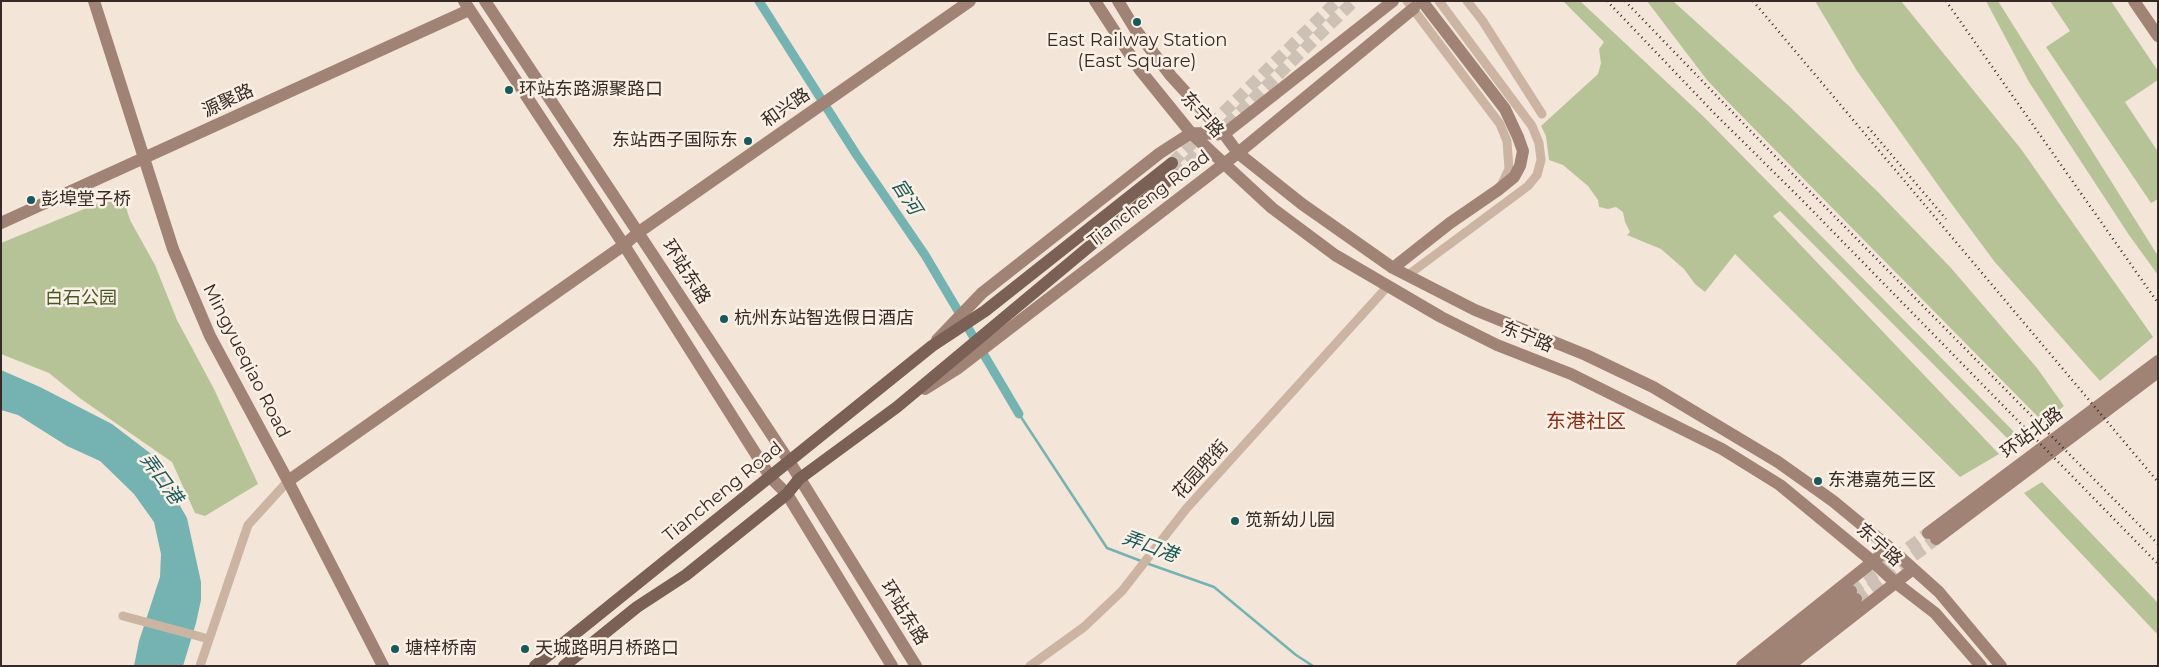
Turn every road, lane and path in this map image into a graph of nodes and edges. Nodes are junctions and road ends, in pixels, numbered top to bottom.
1 (94, 1) edge
2 (485, 1) edge
3 (970, 1) edge
4 (1095, 1) edge
5 (1118, 1) edge
6 (1393, 1) edge
7 (1430, 1) edge
8 (1439, 1) edge
9 (1467, 1) edge
10 (2134, 1) edge
11 (1414, 4) edge
12 (466, 6) edge
13 (2158, 36) edge
14 (1542, 114) dead end
15 (1191, 133) junction
16 (1224, 134) junction
17 (1238, 153) junction
18 (143, 159) junction
19 (1224, 164) junction
20 (1498, 190) junction
21 (1, 224) edge
22 (638, 232) junction
23 (624, 245) junction
24 (1393, 268) junction
25 (1408, 275) junction
26 (1388, 286) junction
27 (994, 333) junction
28 (932, 346) junction
29 (2158, 361) edge
30 (2158, 372) edge
31 (789, 461) junction
32 (771, 478) junction
33 (799, 479) junction
34 (288, 481) junction
35 (787, 494) junction
36 (1890, 548) junction
37 (1872, 560) junction
38 (1913, 569) junction
39 (1896, 583) junction
40 (123, 616) dead end
41 (209, 639) junction
42 (200, 666) edge
43 (383, 666) edge
44 (535, 666) edge
45 (564, 666) edge
46 (892, 666) edge
47 (916, 666) edge
48 (1030, 666) edge
49 (1742, 666) edge
50 (1757, 666) edge
51 (1772, 666) edge
52 (1789, 666) edge
53 (1981, 666) edge
54 (2002, 666) edge

1 - 18 main road, Mingyueqiao Road
2 - 22 main road, 环站东路
3 - 22 main road, 和兴路
4 - 15 main road, 东宁路
5 - 16 main road, 东宁路
6 - 16 main road, Tiancheng Road
7 - 11 street
8 - 25 street
9 - 14 street
10 - 13 main road
11 - 17 main road, Tiancheng Road
11 - 20 street
11 - 20 main road
12 - 18 main road, 源聚路
12 - 23 main road
15 - 16 main road, Tiancheng Road
15 - 19 main road, 东宁路
15 - 28 main road, Tiancheng Road
16 - 17 main road, 东宁路
17 - 19 main road, Tiancheng Road
17 - 24 main road, 东宁路
18 - 21 main road, 源聚路
18 - 34 main road, Mingyueqiao Road
19 - 26 main road, 东宁路
19 - 27 main road, Tiancheng Road
20 - 24 main road
22 - 23 main road, 和兴路
22 - 31 main road, 环站东路
23 - 32 main road
23 - 34 main road, 和兴路
24 - 25 main road, 东宁路
25 - 36 main road, 东宁路
26 - 37 main road, 东宁路
26 - 48 street, 花园兜街
27 - 28 main road, Tiancheng Road
27 - 33 main road, Tiancheng Road
28 - 31 main road, Tiancheng Road
29 - 30 main road, 环站北路
31 - 32 main road, Tiancheng Road
31 - 33 main road, 环站东路
32 - 35 main road
32 - 44 main road, Tiancheng Road
33 - 35 main road, Tiancheng Road
33 - 47 main road, 环站东路
34 - 41 street
34 - 43 main road, Mingyueqiao Road
35 - 45 main road, Tiancheng Road
35 - 46 main road
36 - 37 main road
36 - 38 main road, 东宁路
37 - 39 main road, 东宁路
37 - 49 main road
38 - 39 main road
38 - 54 main road, 东宁路
39 - 52 main road
39 - 53 main road, 东宁路
40 - 41 street
41 - 42 street
50 - 51 main road

